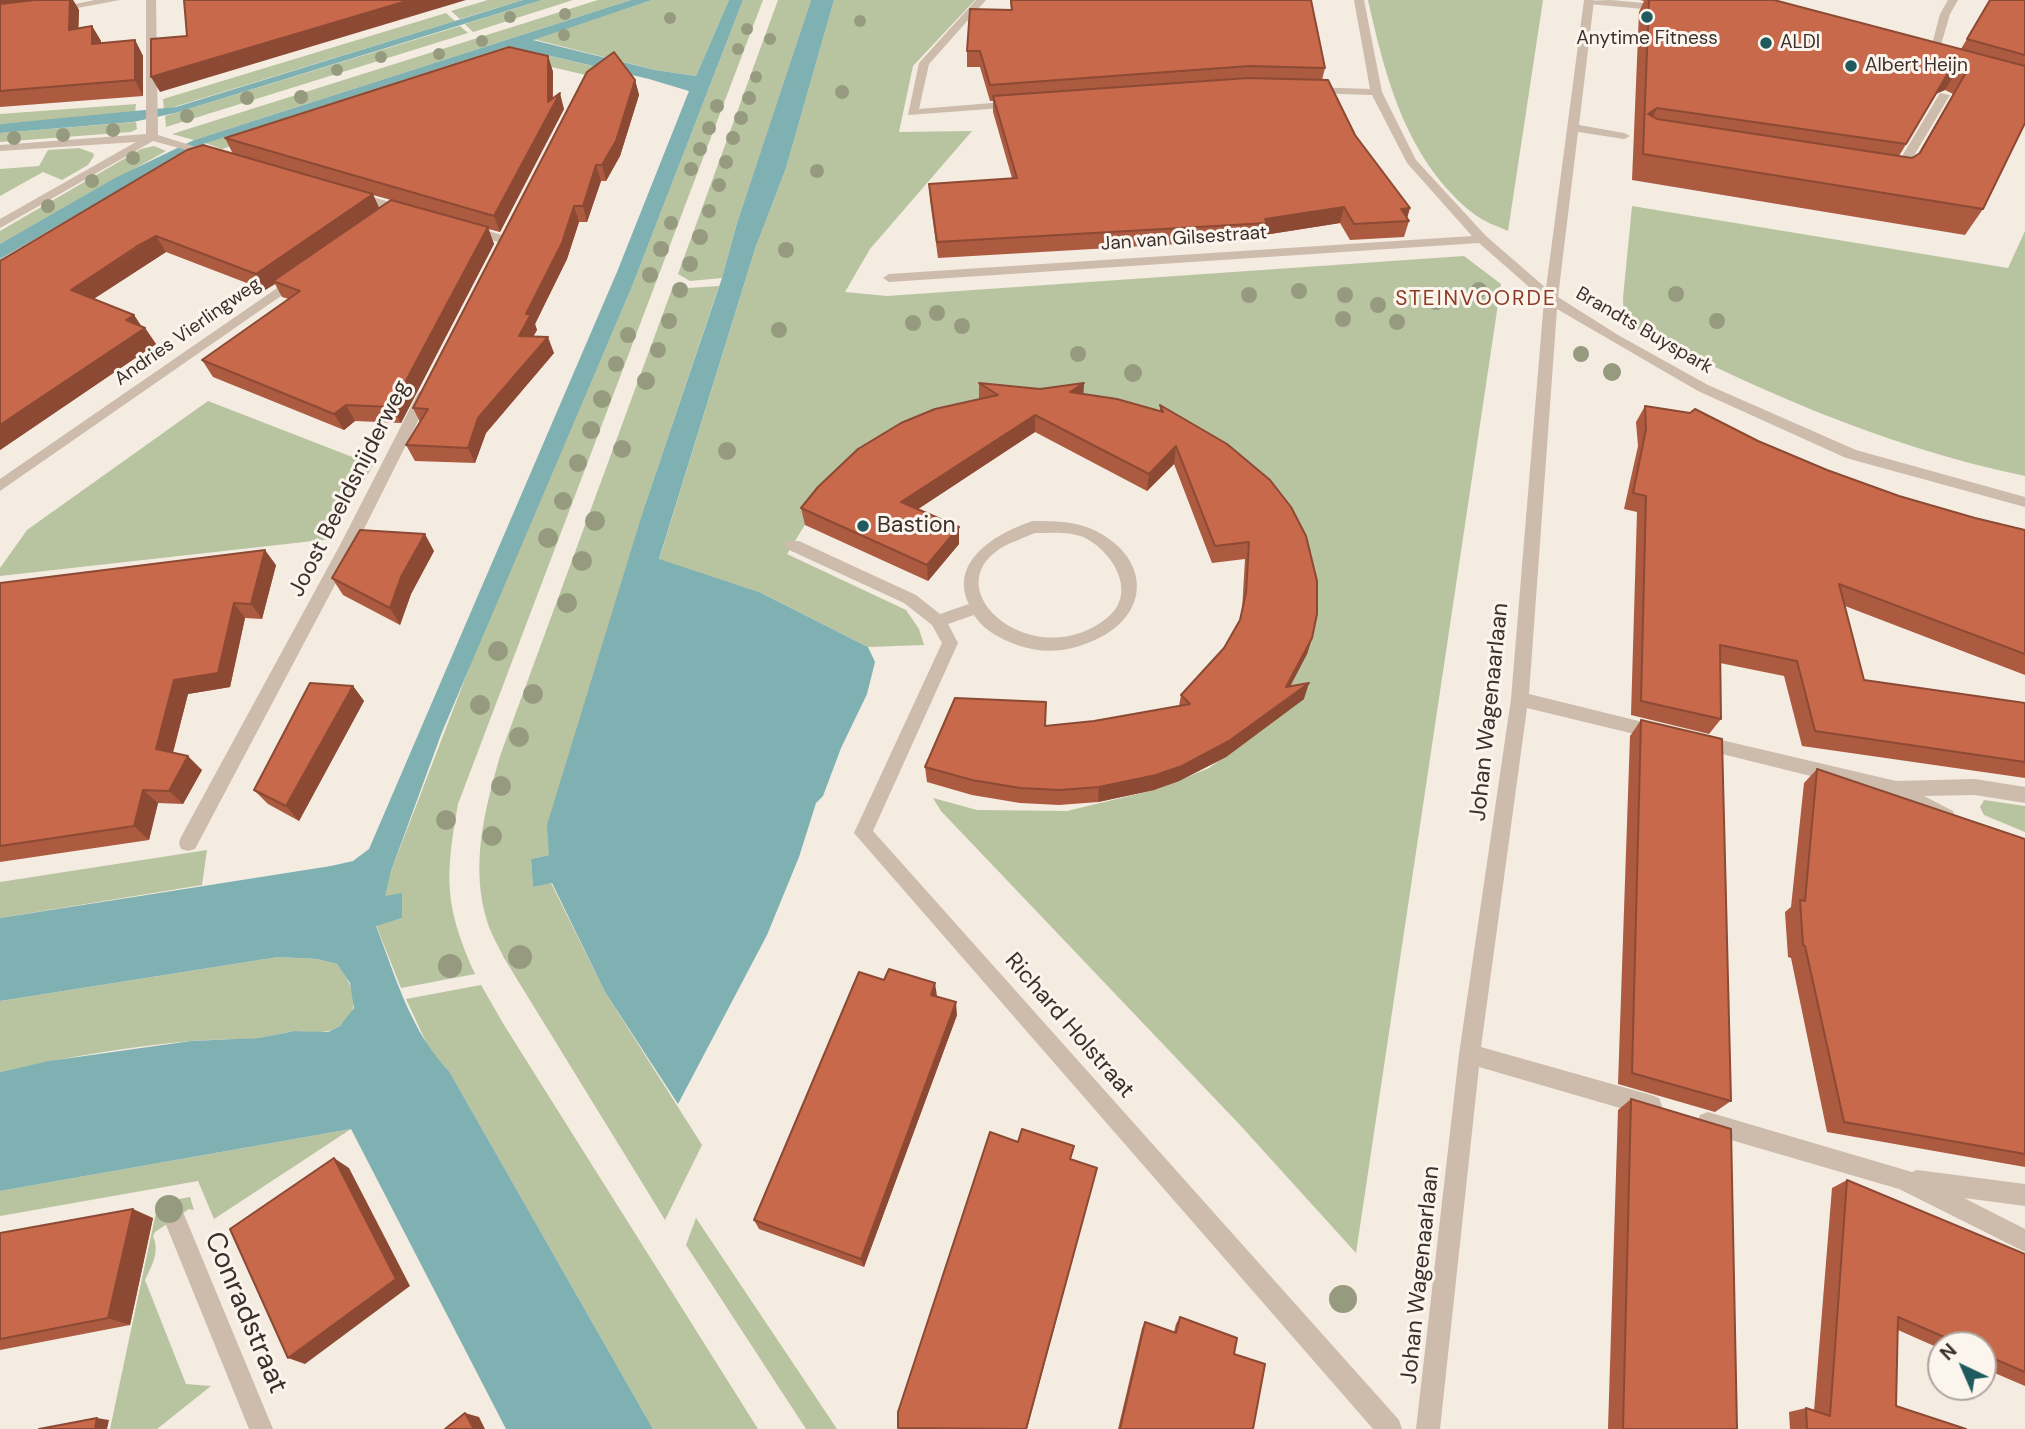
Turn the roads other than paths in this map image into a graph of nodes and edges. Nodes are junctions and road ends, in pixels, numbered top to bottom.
1 (115, 0) edge
2 (151, 0) edge
3 (981, 0) edge
4 (1359, 0) edge
5 (1589, 0) edge
6 (1953, 0) edge
7 (1671, 9) edge
8 (41, 11) edge
9 (1916, 61) edge
10 (1929, 64) junction
11 (1942, 68) edge
12 (1298, 89) edge
13 (1376, 92) junction
14 (1944, 95) edge
15 (1026, 103) edge
16 (1573, 128) junction
17 (153, 131) junction
18 (1624, 136) dead end
19 (0, 148) edge
20 (228, 158) edge
21 (1883, 175) edge
22 (337, 191) edge
23 (420, 215) edge
24 (515, 222) edge
25 (0, 224) edge
26 (457, 226) edge
27 (1482, 239) junction
28 (309, 270) edge
29 (889, 278) dead end
30 (1551, 299) junction
31 (431, 381) edge
32 (0, 486) edge
33 (2025, 502) edge
34 (793, 545) dead end
35 (975, 608) junction
36 (939, 621) junction
37 (1520, 699) junction
38 (1895, 789) junction
39 (2025, 795) edge
40 (1962, 825) edge
41 (188, 844) dead end
42 (1470, 1054) junction
43 (1902, 1179) junction
44 (2025, 1195) edge
45 (175, 1220) dead end
46 (2025, 1241) edge
47 (261, 1429) edge
48 (1390, 1429) edge
49 (1428, 1429) edge

1 - 8 street
2 - 17 street
3 - 15 street
4 - 13 street, Brandts Buyspark
5 - 7 street
5 - 16 street, Johan Wagenaarlaan
6 - 10 street
9 - 10 street
10 - 11 street
12 - 13 street
13 - 27 street, Brandts Buyspark
14 - 21 street
16 - 18 street
16 - 30 street, Johan Wagenaarlaan
17 - 19 street
17 - 20 street
17 - 25 street
22 - 23 street
24 - 26 street
27 - 29 street, Jan van Gilsestraat
27 - 30 street, Brandts Buyspark
28 - 32 street, Andries Vierlingweg
30 - 33 street, Brandts Buyspark
30 - 37 street, Johan Wagenaarlaan
31 - 41 street, Joost Beeldsnijderweg
34 - 36 street
35 - 35 street
35 - 36 street
36 - 48 street, Richard Holstraat
37 - 38 street
37 - 42 street, Johan Wagenaarlaan
38 - 39 street
38 - 40 street
42 - 43 street
42 - 49 street, Johan Wagenaarlaan
43 - 44 street
43 - 46 street
45 - 47 street, Conradstraat

